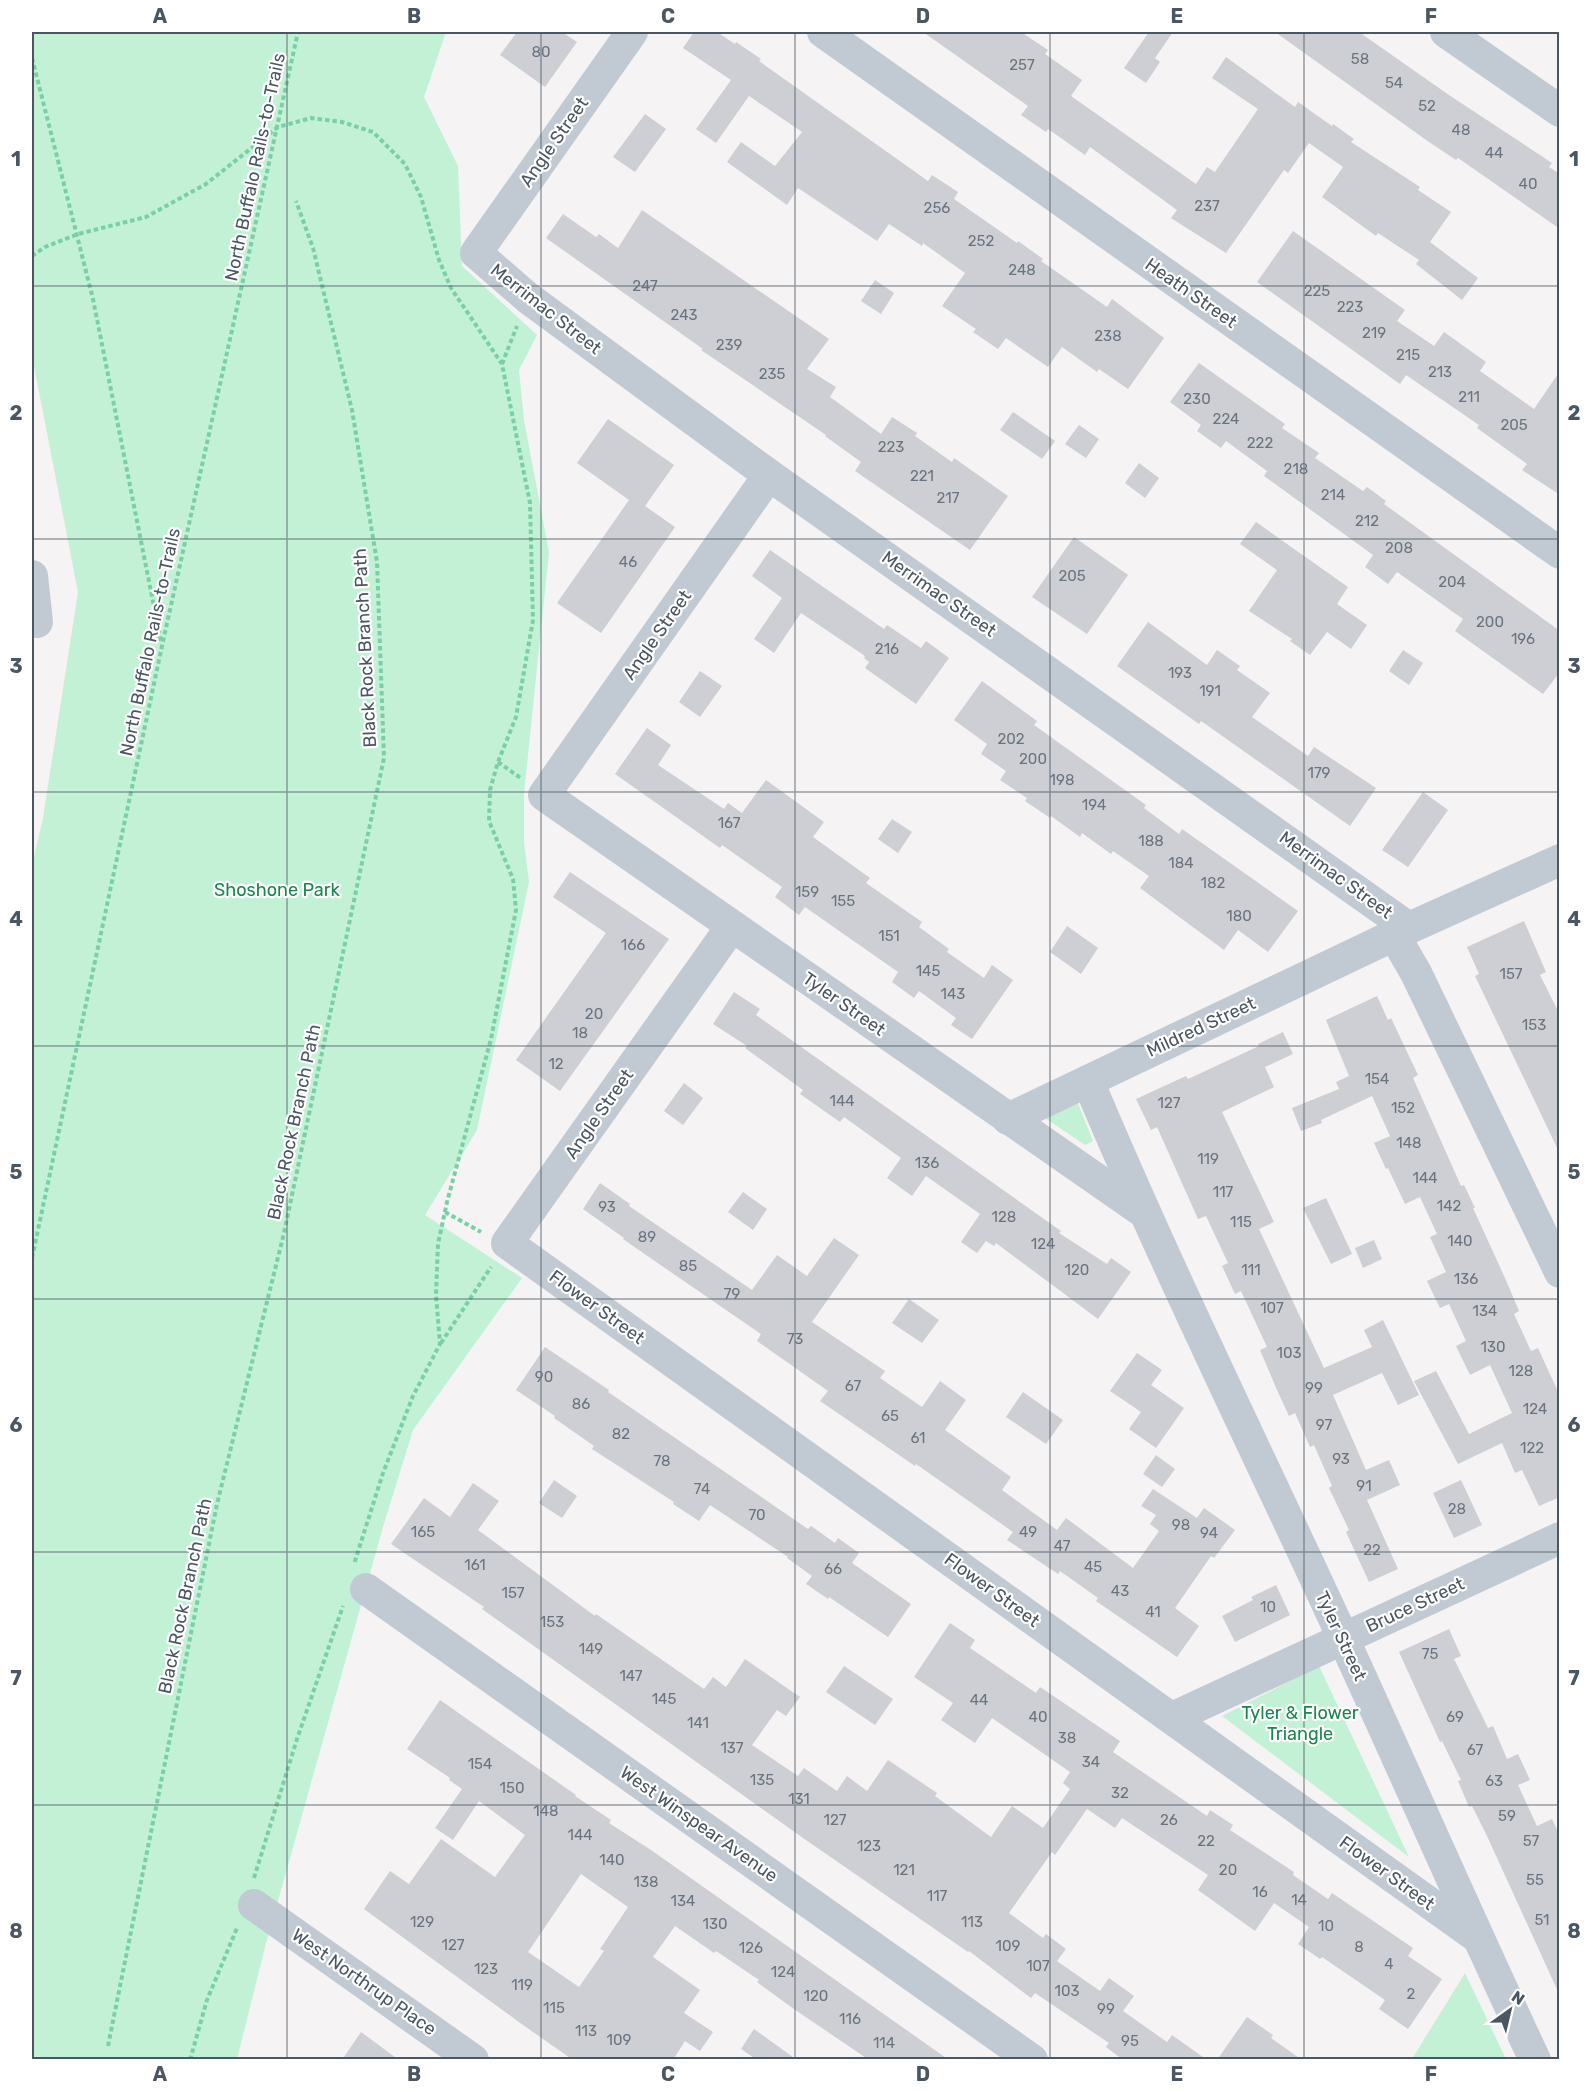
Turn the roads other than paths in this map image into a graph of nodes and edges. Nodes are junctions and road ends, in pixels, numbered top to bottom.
1 (632, 32) edge
2 (823, 32) edge
3 (1446, 32) edge
4 (1560, 111) edge
5 (476, 252) joint
6 (769, 475) junction
7 (1560, 554) edge
8 (32, 576) edge
9 (37, 622) dead end
10 (534, 788) joint
11 (1560, 860) edge
12 (732, 926) junction
13 (1402, 932) junction
14 (1088, 1081) junction
15 (1008, 1119) junction
16 (1145, 1213) junction
17 (497, 1238) joint
18 (1560, 1272) edge
19 (1560, 1538) edge
20 (354, 1586) road end
21 (1343, 1638) junction
22 (1172, 1718) junction
23 (248, 1904) road end
24 (1477, 1937) junction
25 (473, 2060) edge
26 (1032, 2060) edge
27 (1535, 2060) edge

1 - 5 street, Angle Street
2 - 7 street, Heath Street
3 - 4 street
5 - 6 street, Merrimac Street
6 - 10 street, Angle Street
6 - 13 street, Merrimac Street
8 - 9 street
10 - 12 street, Tyler Street
11 - 13 street, Mildred Street
12 - 15 street, Tyler Street
12 - 17 street, Angle Street
13 - 14 street, Mildred Street
13 - 18 street, Merrimac Street
14 - 15 street, Mildred Street
14 - 16 street, Tyler Street
15 - 16 street, Tyler Street
16 - 21 street, Tyler Street
17 - 22 street, Flower Street
19 - 21 street, Bruce Street
20 - 26 street, West Winspear Avenue
21 - 22 street, Bruce Street
21 - 24 street, Tyler Street
22 - 24 street, Flower Street
23 - 25 street, West Northrup Place
24 - 27 street, Tyler Street

